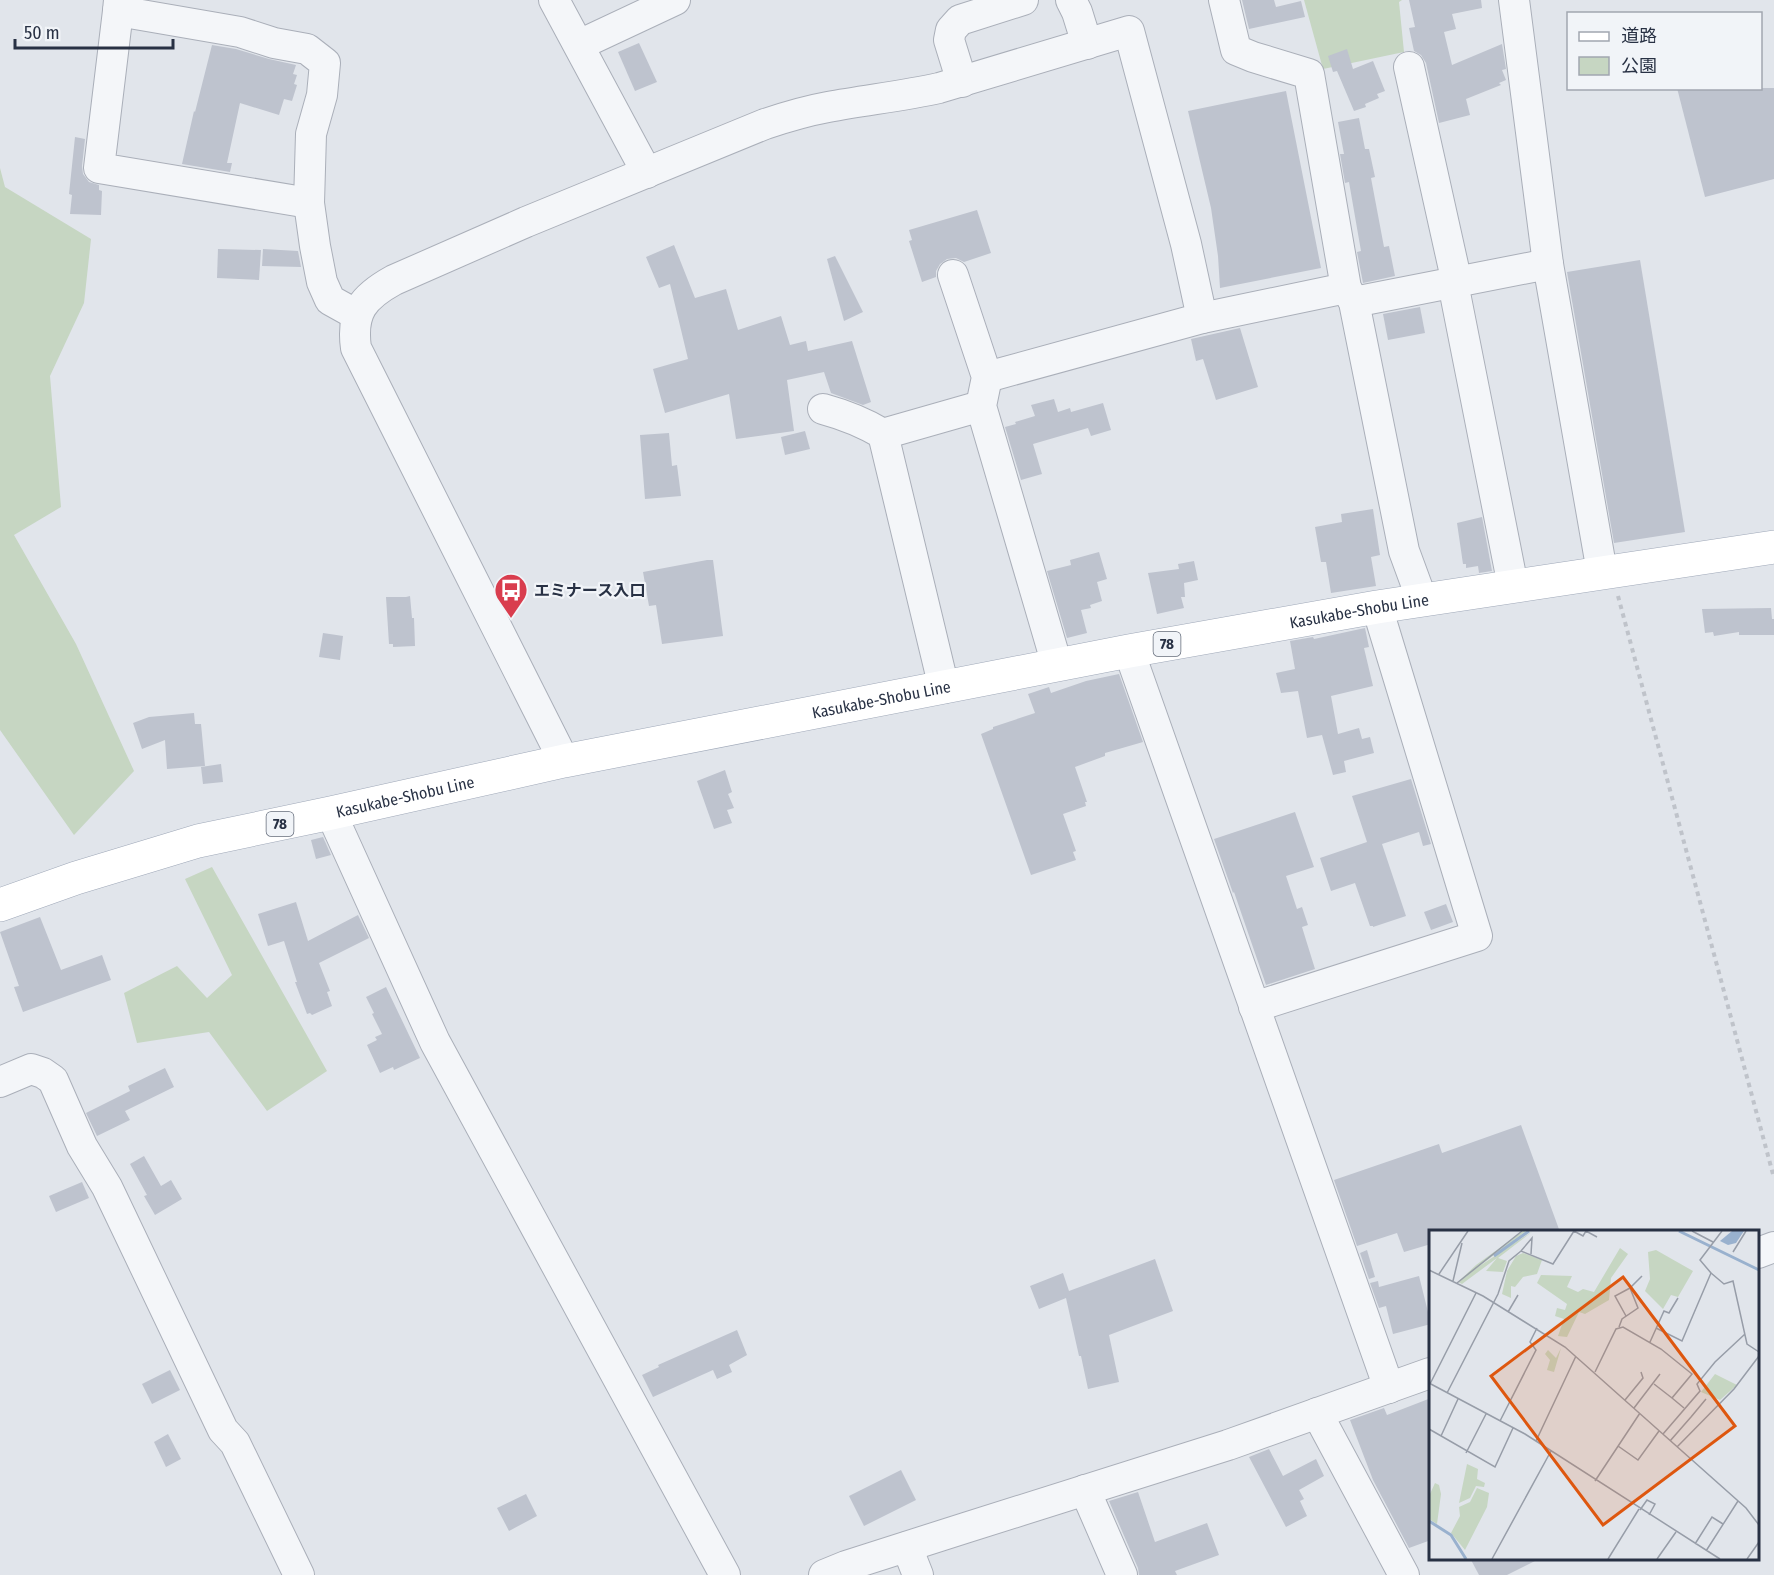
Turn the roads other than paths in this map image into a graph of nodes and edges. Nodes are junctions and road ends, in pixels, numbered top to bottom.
1 (554, 0) edge
2 (675, 0) edge
3 (1023, 0) edge
4 (1071, 0) edge
5 (1224, 0) edge
6 (1514, 0) edge
7 (119, 6) edge
8 (1087, 44) junction
9 (579, 45) junction
10 (1409, 67) dead end
11 (962, 82) junction
12 (647, 173) junction
13 (309, 203) junction
14 (1548, 264) junction
15 (953, 275) dead end
16 (1455, 283) junction
17 (1350, 295) junction
18 (357, 315) junction
19 (1202, 318) junction
20 (984, 392) junction
21 (823, 409) dead end
22 (883, 434) junction
23 (1774, 547) edge
24 (1602, 572) junction
25 (1513, 586) junction
26 (1422, 600) junction
27 (1377, 607) junction
28 (1129, 651) junction
29 (1057, 665) junction
30 (944, 688) junction
31 (564, 761) junction
32 (331, 813) junction
33 (0, 905) edge
34 (1254, 1007) junction
35 (0, 1083) edge
36 (1774, 1247) edge
37 (1759, 1253) edge
38 (1429, 1374) edge
39 (1389, 1388) junction
40 (1317, 1413) junction
41 (1085, 1490) junction
42 (907, 1547) junction
43 (299, 1575) edge
44 (725, 1575) edge
45 (824, 1575) edge
46 (918, 1575) edge
47 (1122, 1575) edge
48 (1404, 1575) edge

1 - 9 street
2 - 9 street
3 - 11 street
4 - 8 street
5 - 17 street
6 - 14 street
7 - 13 street
7 - 13 street
8 - 11 street
8 - 19 street
9 - 12 street
10 - 16 street
11 - 12 street
12 - 18 street
13 - 18 street
14 - 16 street
14 - 24 street
15 - 20 street
16 - 17 street
16 - 25 street
17 - 19 street
17 - 26 street
18 - 31 street
19 - 20 street
20 - 22 street
20 - 29 street
21 - 22 street
22 - 30 street
23 - 24 main road, Kasukabe-Shobu Line / 78
24 - 25 main road, Kasukabe-Shobu Line / 78
25 - 26 main road, Kasukabe-Shobu Line / 78
26 - 27 main road, Kasukabe-Shobu Line / 78
27 - 28 main road, Kasukabe-Shobu Line / 78
27 - 34 street
28 - 29 main road, Kasukabe-Shobu Line / 78
28 - 34 street
29 - 30 main road, Kasukabe-Shobu Line / 78
30 - 31 main road, Kasukabe-Shobu Line / 78
31 - 32 main road, Kasukabe-Shobu Line / 78
32 - 33 main road, Kasukabe-Shobu Line / 78
32 - 44 street
34 - 39 street
35 - 43 street
36 - 37 street
38 - 39 street
39 - 40 street
40 - 41 street
40 - 48 street
41 - 42 street
41 - 47 street
42 - 45 street
42 - 46 street

